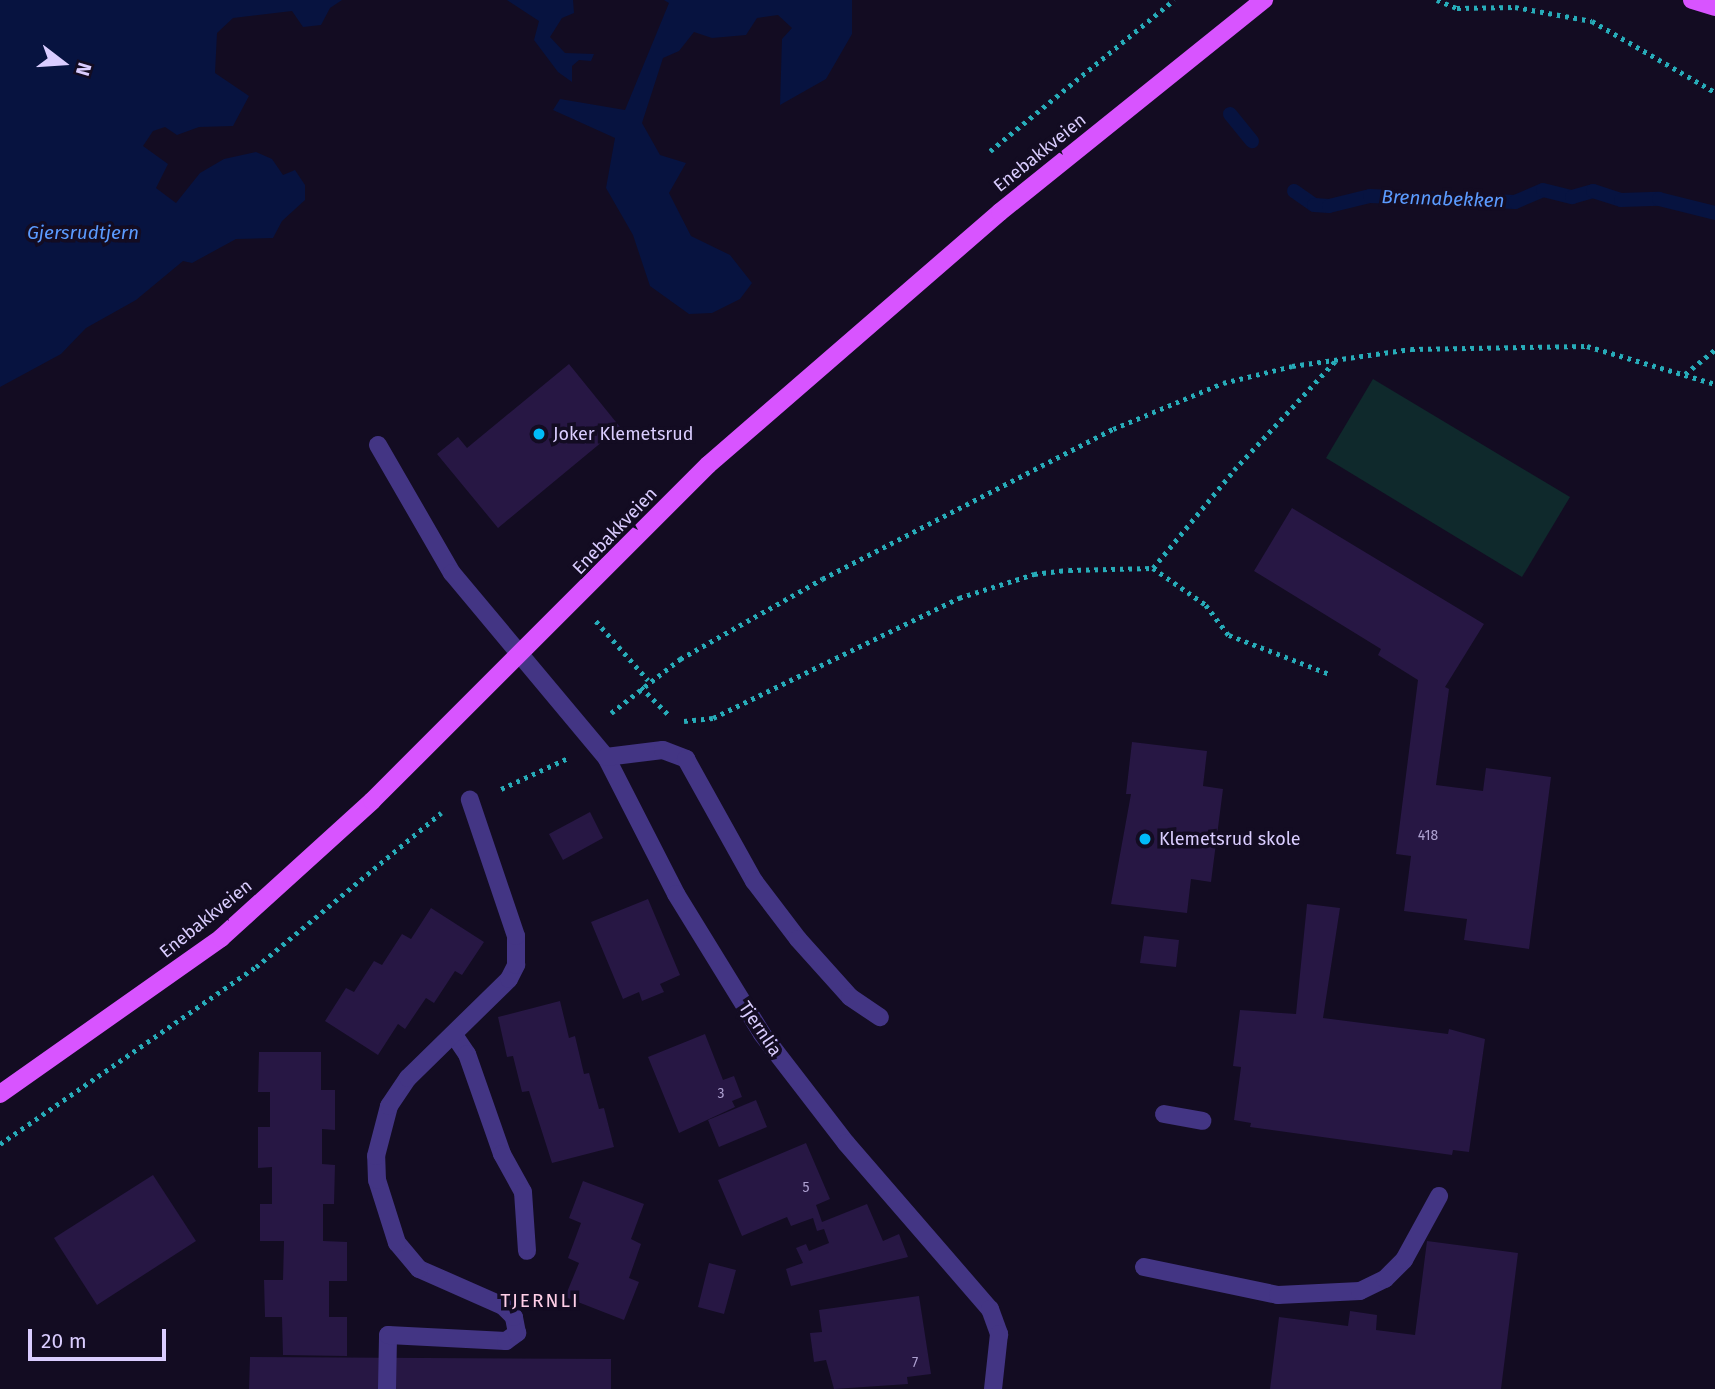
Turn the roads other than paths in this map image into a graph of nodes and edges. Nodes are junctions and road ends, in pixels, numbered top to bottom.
1 (1692, 0) edge
2 (1265, 1) edge
3 (1715, 7) edge
4 (378, 445) dead end
5 (519, 657) junction
6 (606, 757) junction
7 (470, 800) road end
8 (880, 1017) dead end
9 (454, 1035) junction
10 (0, 1094) edge
11 (1164, 1114) dead end
12 (1202, 1121) dead end
13 (1438, 1196) dead end
14 (527, 1251) dead end
15 (1144, 1267) dead end
16 (387, 1389) edge
17 (993, 1389) edge

1 - 3 main road
2 - 5 main road, Enebakkveien
4 - 5 street, Tjernlia
5 - 6 street, Tjernlia
5 - 10 main road, Enebakkveien
6 - 8 street
6 - 17 street, Tjernlia
7 - 9 street
9 - 14 street
9 - 16 street
11 - 12 street
13 - 15 street

